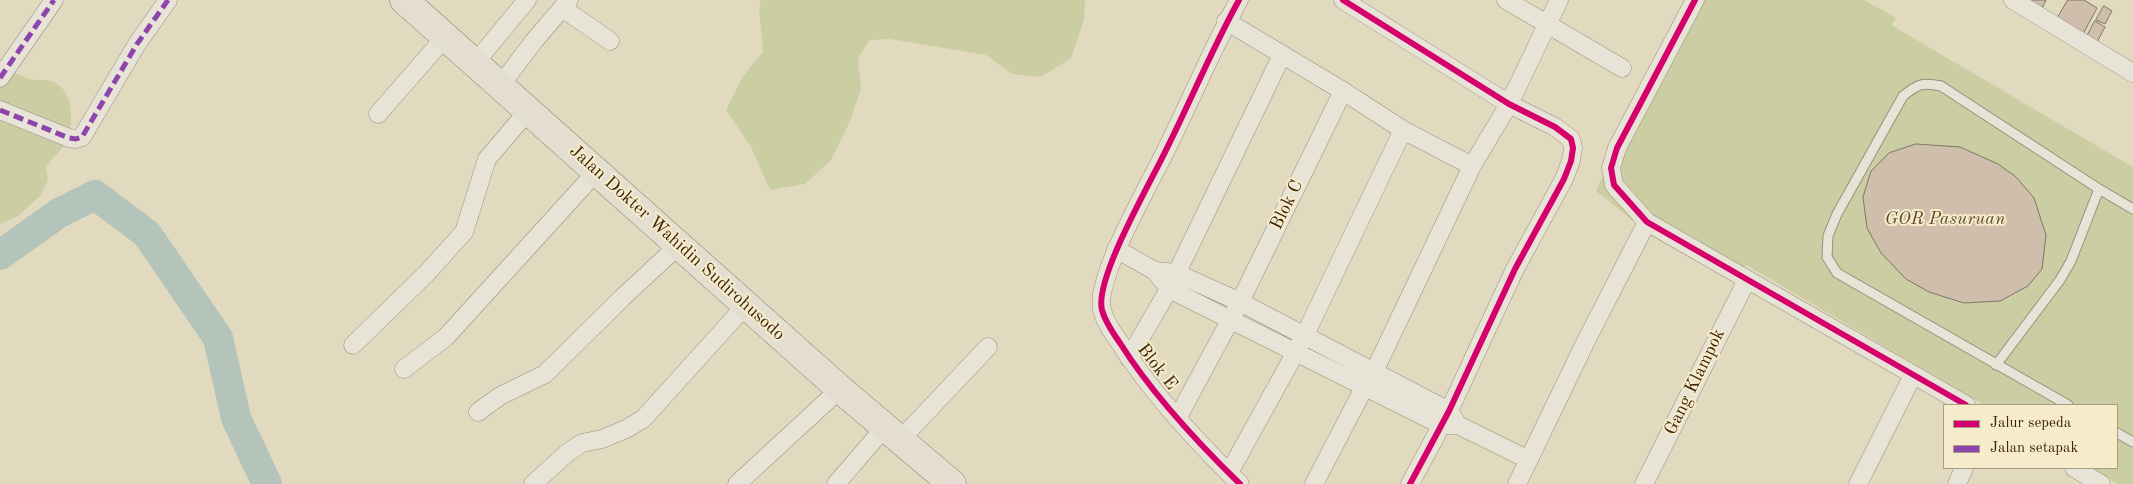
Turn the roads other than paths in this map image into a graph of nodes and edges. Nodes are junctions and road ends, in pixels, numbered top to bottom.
1 (54, 0) edge
2 (168, 0) edge
3 (404, 0) edge
4 (527, 0) edge
5 (1239, 0) edge
6 (1343, 0) edge
7 (1506, 0) edge
8 (1559, 0) edge
9 (1695, 0) edge
10 (2012, 0) edge
11 (565, 4) edge
12 (1226, 21) junction
13 (1547, 24) junction
14 (446, 36) junction
15 (610, 41) dead end
16 (1282, 55) junction
17 (475, 64) junction
18 (1622, 68) dead end
19 (2133, 73) edge
20 (0, 78) edge
21 (500, 86) junction
22 (1343, 91) junction
23 (1508, 104) junction
24 (0, 110) edge
25 (528, 111) junction
26 (378, 114) dead end
27 (1403, 130) junction
28 (1472, 166) junction
29 (597, 171) junction
30 (2098, 189) junction
31 (2133, 209) edge
32 (1643, 230) junction
33 (679, 245) junction
34 (1116, 249) junction
35 (1155, 270) junction
36 (1176, 273) junction
37 (1743, 286) junction
38 (1168, 289) junction
39 (1240, 302) junction
40 (747, 304) junction
41 (1231, 319) junction
42 (353, 345) dead end
43 (1300, 345) junction
44 (988, 347) dead end
45 (1129, 358) junction
46 (1996, 365) junction
47 (404, 368) dead end
48 (1374, 372) junction
49 (1908, 383) junction
50 (1364, 388) junction
51 (840, 389) junction
52 (1963, 404) edge
53 (2066, 404) edge
54 (478, 412) dead end
55 (1178, 417) junction
56 (1449, 420) junction
57 (893, 433) junction
58 (2118, 433) edge
59 (2133, 442) edge
60 (1529, 460) junction
61 (1964, 469) edge
62 (2076, 469) edge
63 (1234, 479) edge
64 (533, 484) edge
65 (737, 484) edge
66 (836, 484) edge
67 (951, 484) edge
68 (1314, 484) edge
69 (1410, 484) edge
70 (1518, 484) edge
71 (1644, 484) edge
72 (1858, 484) edge
73 (1956, 484) edge
74 (2101, 484) edge

1 - 20 street
2 - 24 street
3 - 14 main road, Jalan Dokter Wahidin Sudirohusodo
4 - 17 street
5 - 12 street, Blok E
6 - 23 street
7 - 13 street
8 - 13 street
9 - 32 street
10 - 19 street
11 - 15 street
11 - 21 street
12 - 16 street
12 - 34 street, Blok E
13 - 18 street
13 - 23 street
14 - 17 main road, Jalan Dokter Wahidin Sudirohusodo
14 - 26 street
16 - 22 street
16 - 36 street
17 - 21 main road, Jalan Dokter Wahidin Sudirohusodo
21 - 25 main road, Jalan Dokter Wahidin Sudirohusodo
22 - 27 street
22 - 39 street, Blok C
23 - 28 street
23 - 56 street
25 - 29 main road, Jalan Dokter Wahidin Sudirohusodo
25 - 42 street
27 - 28 street
27 - 43 street
28 - 48 street
29 - 33 main road, Jalan Dokter Wahidin Sudirohusodo
29 - 47 street
30 - 31 lane
30 - 46 lane
30 - 46 lane
32 - 37 street
32 - 60 street
33 - 40 main road, Jalan Dokter Wahidin Sudirohusodo
33 - 54 street
34 - 35 street
34 - 45 street, Blok E
35 - 36 street
35 - 38 street
36 - 38 street
36 - 39 street
37 - 49 street
37 - 71 street, Gang Klampok
38 - 41 street
38 - 45 street
39 - 41 street, Blok C
39 - 43 street
40 - 51 main road, Jalan Dokter Wahidin Sudirohusodo
40 - 64 street
41 - 43 street
41 - 55 street, Blok C
43 - 48 street
43 - 50 street
43 - 63 street
44 - 57 street
45 - 55 street, Blok E
46 - 53 lane
48 - 50 street
48 - 56 street
49 - 52 street
49 - 72 street
50 - 56 street
50 - 68 street
51 - 57 main road, Jalan Dokter Wahidin Sudirohusodo
51 - 65 street
55 - 63 street, Blok E
56 - 60 street
56 - 69 street
57 - 66 street
57 - 67 main road, Jalan Dokter Wahidin Sudirohusodo
58 - 59 lane
60 - 70 street
61 - 73 street
62 - 74 street

